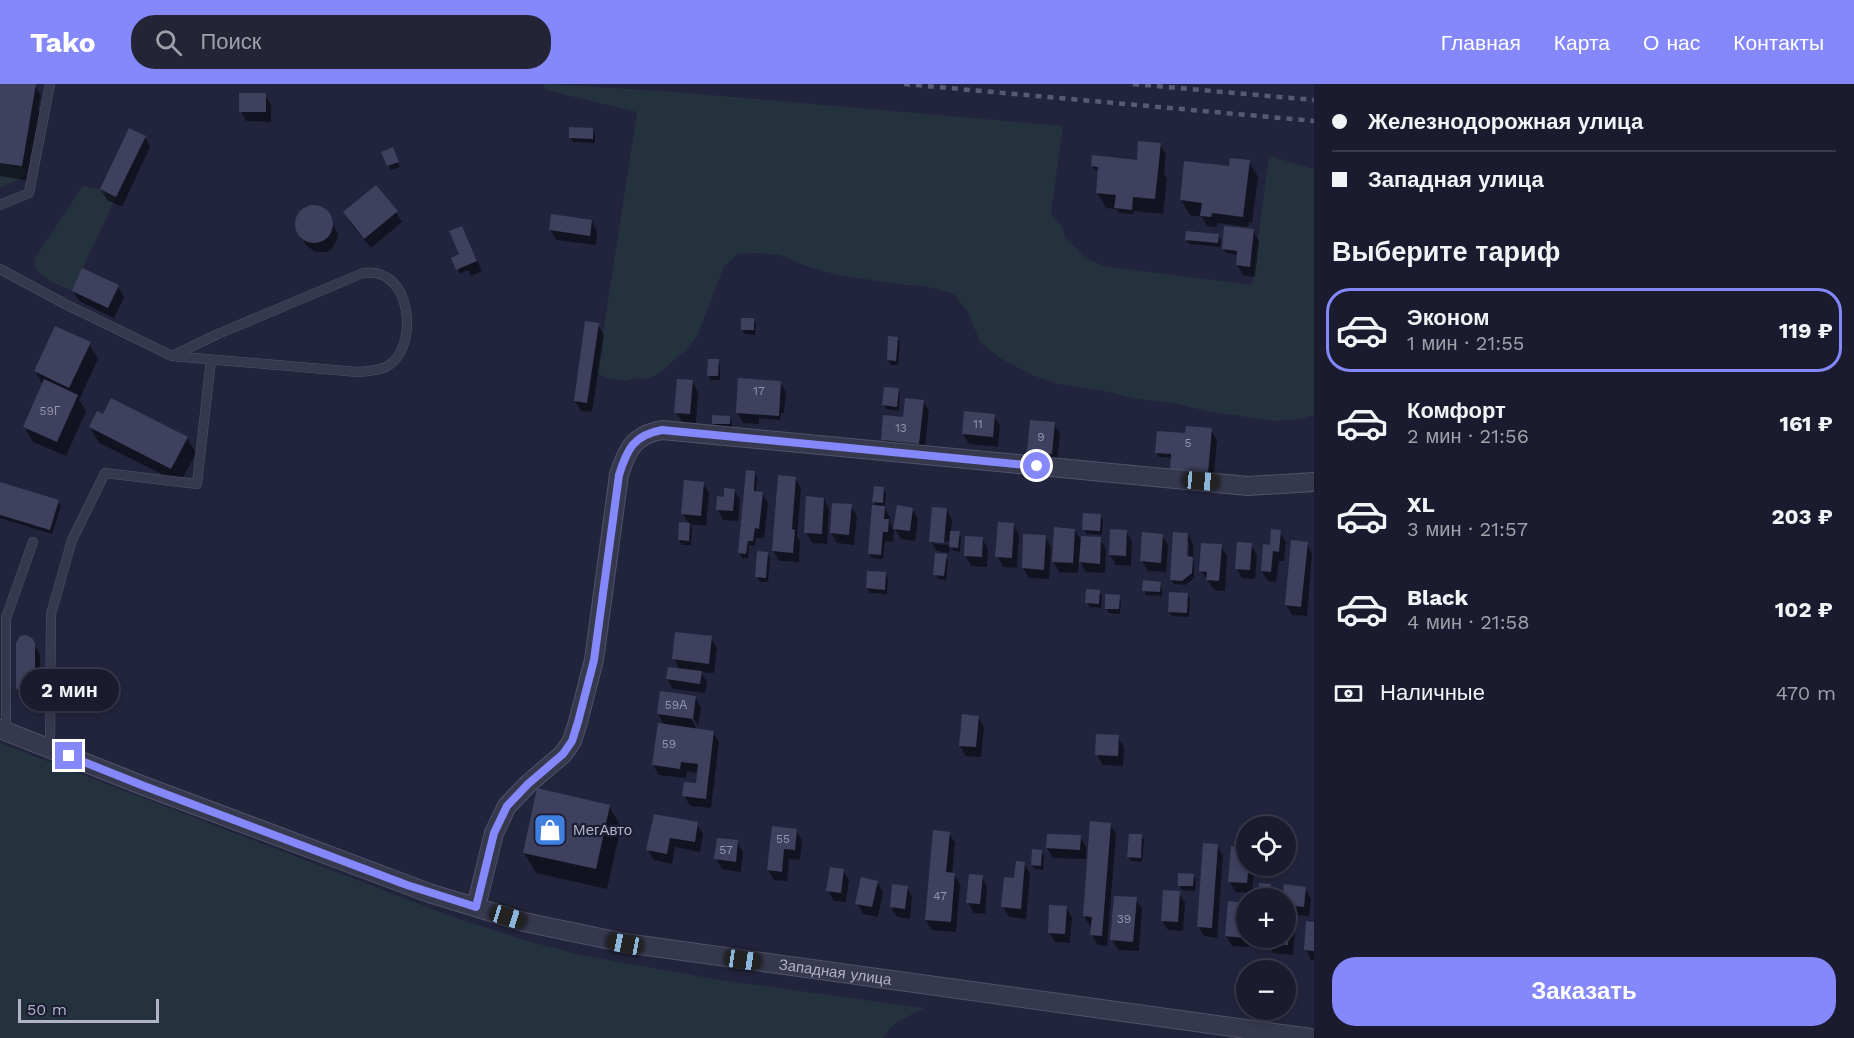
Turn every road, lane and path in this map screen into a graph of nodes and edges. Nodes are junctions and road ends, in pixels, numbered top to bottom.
1 (50, 84) edge
2 (0, 205) edge
3 (0, 269) edge
4 (172, 356) junction
5 (211, 360) junction
6 (1314, 482) edge
7 (33, 542) dead end
8 (3, 730) edge
9 (50, 748) junction
10 (476, 907) junction
11 (1311, 1038) edge

1 - 2 lane
3 - 4 lane
4 - 5 lane
4 - 5 lane
5 - 9 lane
6 - 10 street
7 - 8 lane
8 - 9 street, Западная улица
9 - 10 street, Западная улица
10 - 11 street, Западная улица

